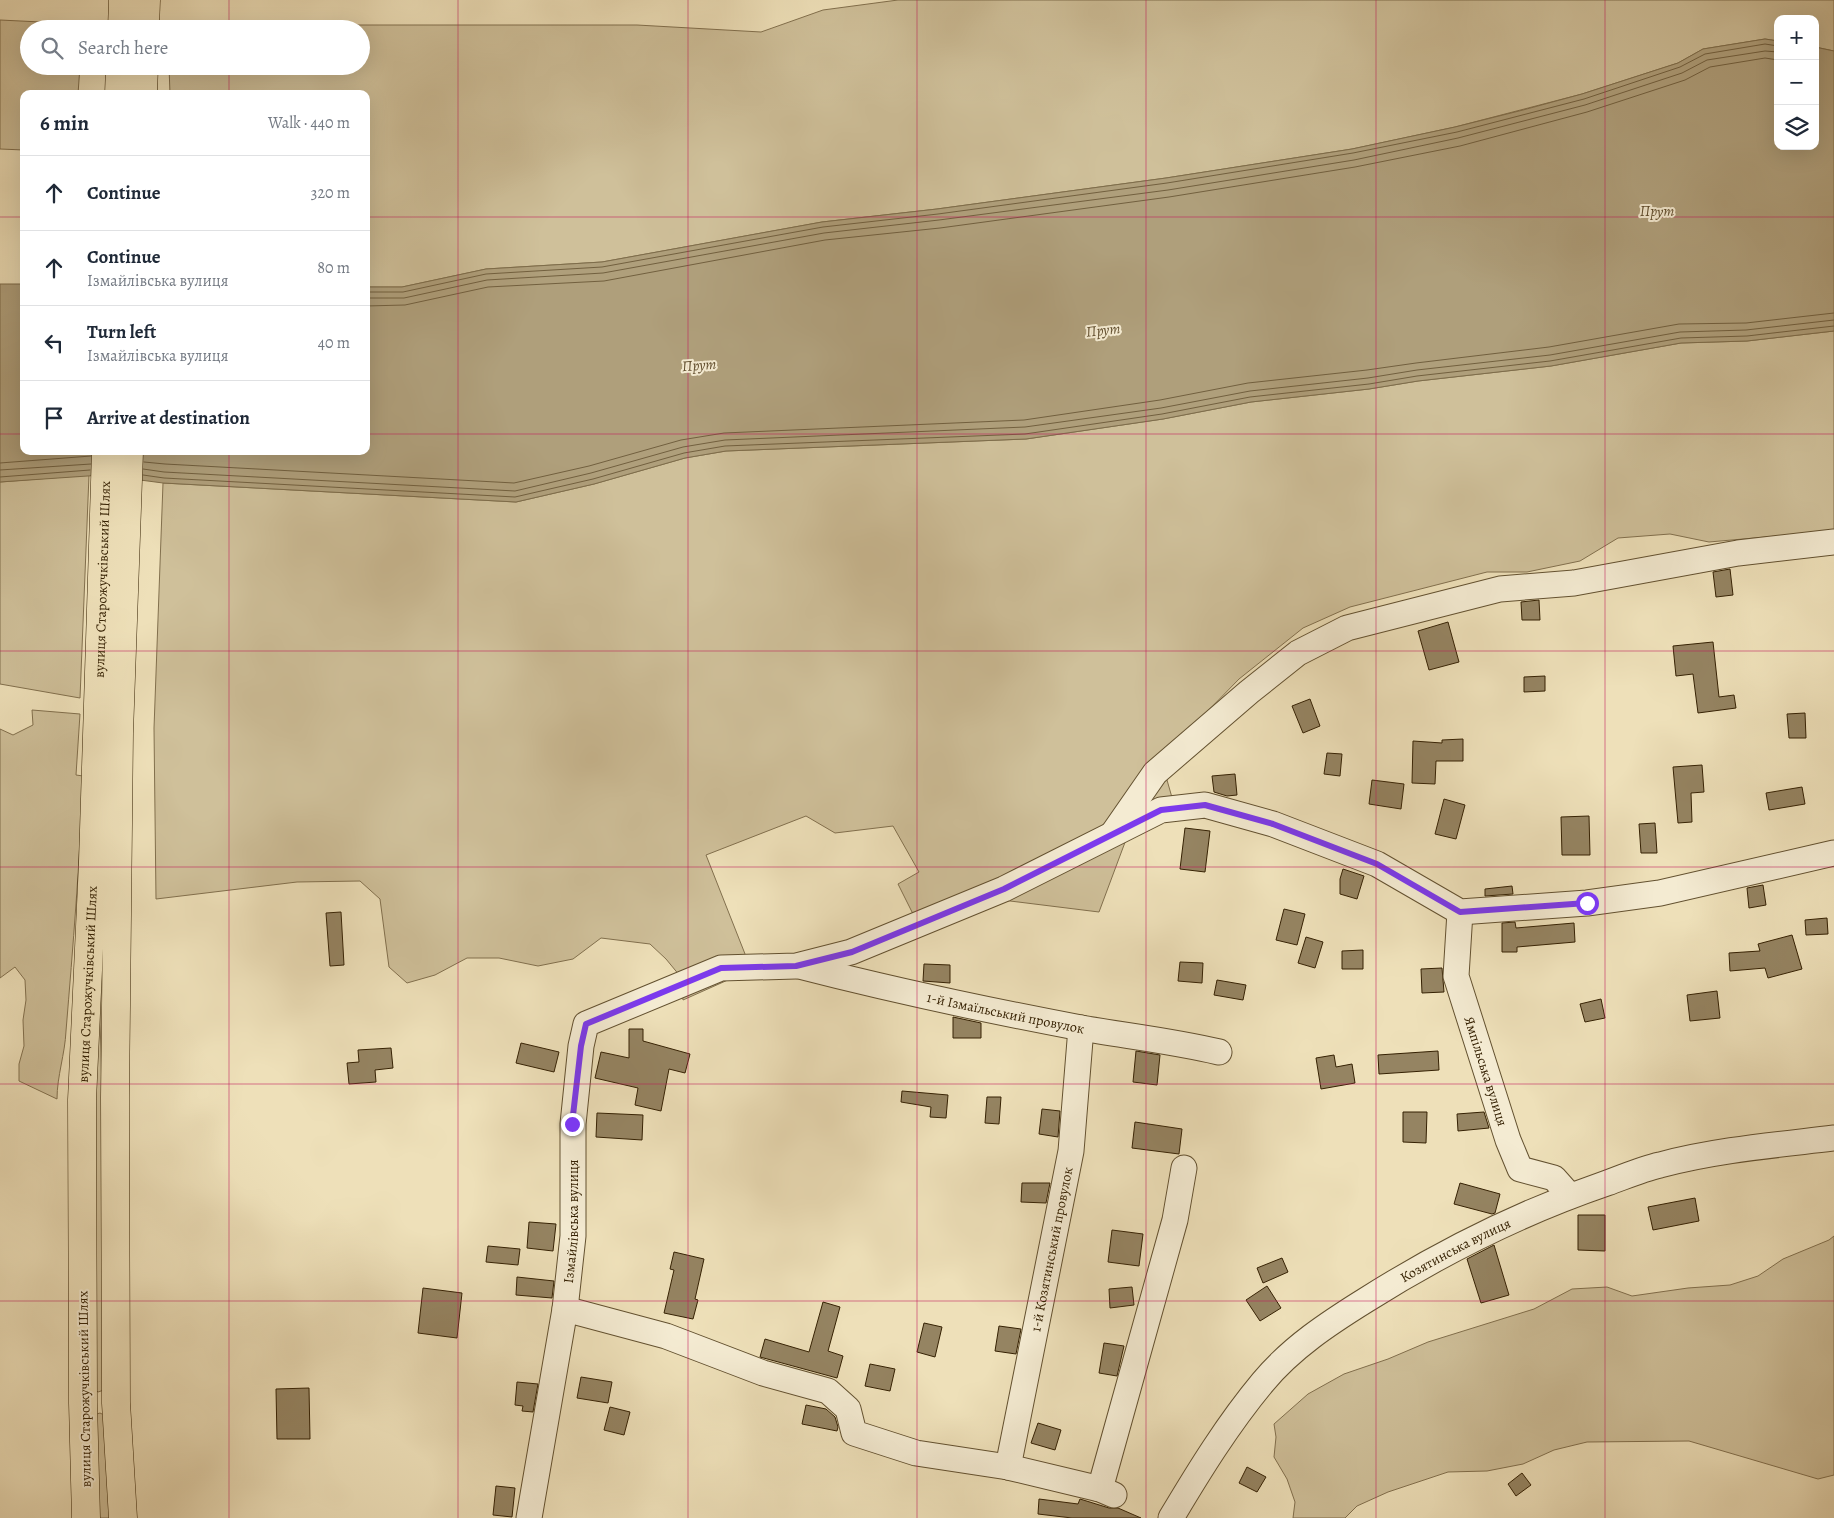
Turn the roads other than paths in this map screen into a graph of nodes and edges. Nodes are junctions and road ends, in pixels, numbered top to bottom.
1 (123, 0) edge
2 (146, 0) edge
3 (122, 20) edge
4 (145, 20) edge
5 (120, 75) edge
6 (144, 75) edge
7 (119, 90) edge
8 (143, 90) edge
9 (106, 455) edge
10 (129, 455) edge
11 (1834, 542) edge
12 (108, 727) junction
13 (1113, 834) junction
14 (1834, 853) edge
15 (1460, 912) junction
16 (796, 966) junction
17 (1081, 1028) junction
18 (1219, 1052) dead end
19 (1834, 1138) edge
20 (1184, 1168) dead end
21 (1570, 1196) junction
22 (565, 1309) junction
23 (83, 1403) junction
24 (116, 1403) junction
25 (1008, 1467) junction
26 (86, 1518) edge
27 (123, 1518) edge
28 (529, 1518) edge
29 (1171, 1518) edge

1 - 3 main road
2 - 4 main road
5 - 7 main road
6 - 8 main road
9 - 12 main road, вулиця Старожучківський Шлях
10 - 12 main road, вулиця Старожучківський Шлях
11 - 13 street
12 - 23 main road, вулиця Старожучківський Шлях
12 - 24 main road, вулиця Старожучківський Шлях
13 - 15 street
13 - 16 street
14 - 15 street
15 - 21 street, Ямпільська вулиця
16 - 17 street, 1-й Ізмаїльський провулок
16 - 22 street, Ізмайлівська вулиця
17 - 18 street, 1-й Ізмаїльський провулок
17 - 25 street, 1-й Козятинський провулок
19 - 21 street, Козятинська вулиця
20 - 25 street
21 - 29 street, Козятинська вулиця
22 - 25 street
22 - 28 street, Ізмайлівська вулиця
23 - 24 main road
23 - 26 main road, вулиця Старожучківський Шлях
24 - 27 main road, вулиця Старожучківський Шлях

